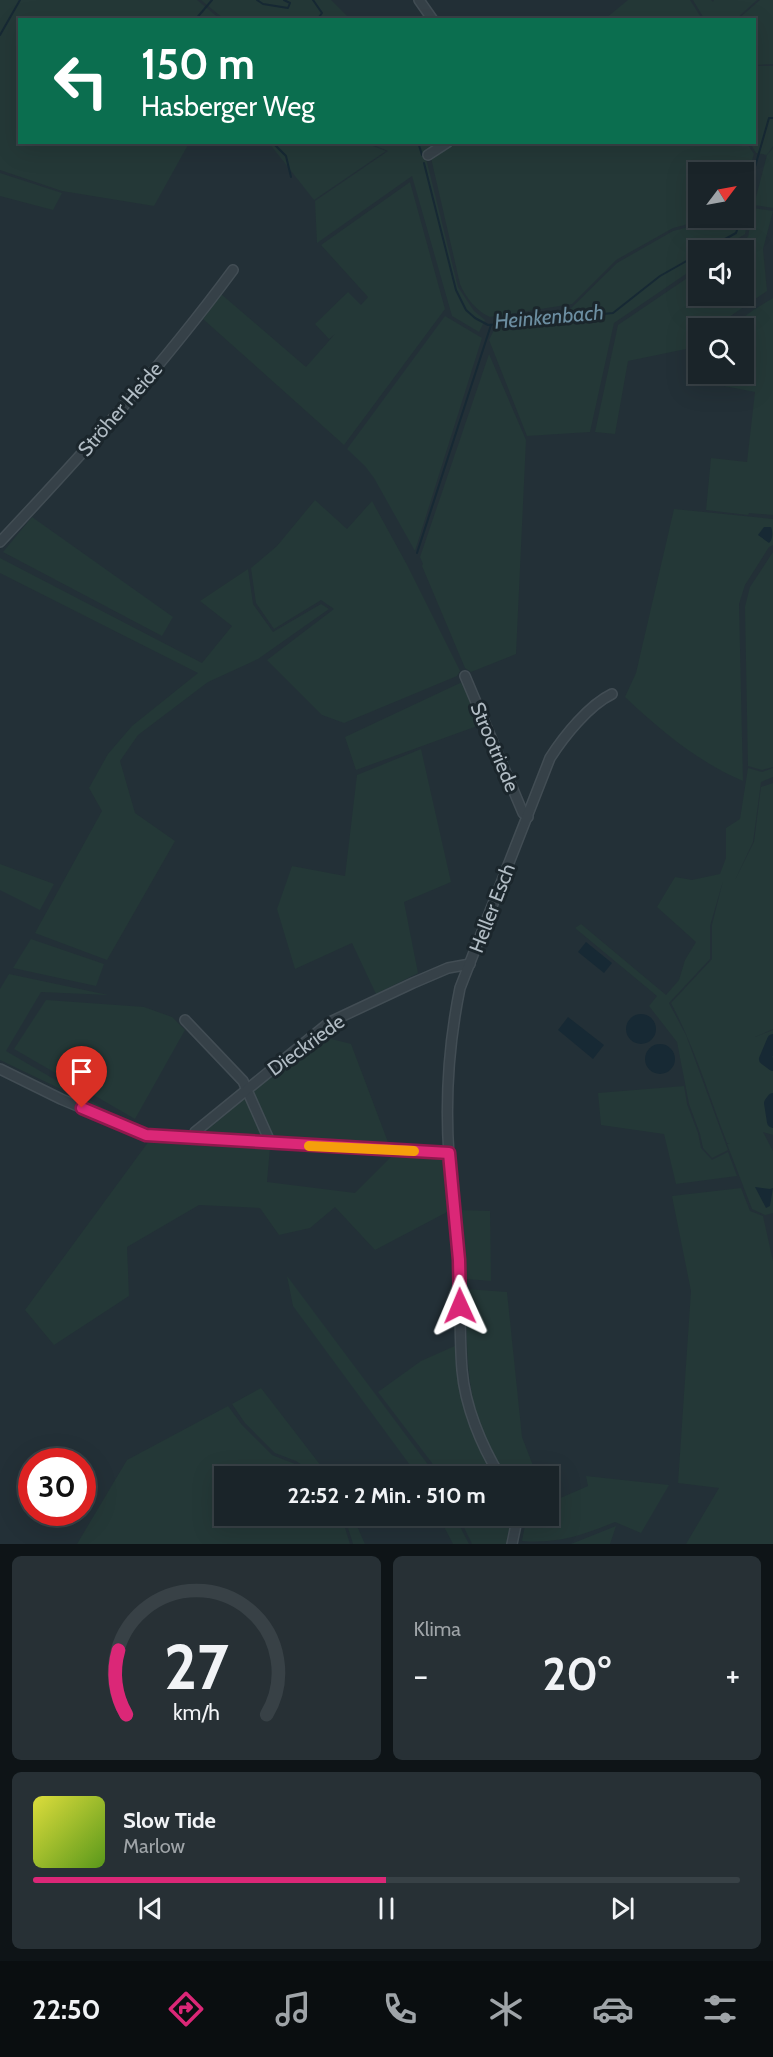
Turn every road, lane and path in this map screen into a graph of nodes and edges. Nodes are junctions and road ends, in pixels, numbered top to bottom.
1 (419, 0) edge
2 (432, 18) edge
3 (445, 144) edge
4 (428, 155) dead end
5 (233, 270) dead end
6 (0, 542) edge
7 (465, 676) dead end
8 (612, 694) dead end
9 (528, 817) junction
10 (470, 964) junction
11 (185, 1020) dead end
12 (0, 1070) edge
13 (248, 1089) junction
14 (192, 1139) junction
15 (271, 1144) junction
16 (449, 1153) junction
17 (494, 1466) edge
18 (516, 1526) edge
19 (512, 1544) edge

1 - 2 street
3 - 4 street
5 - 6 street, Ströher Heide
7 - 9 street, Strootriede
8 - 9 street, Heller Esch
9 - 10 street, Heller Esch
10 - 13 street, Dieckriede
10 - 16 street, Heller Esch
11 - 13 street
12 - 14 street
13 - 14 street, Dieckriede
13 - 15 street
14 - 15 street
15 - 16 street
16 - 17 street, Heller Esch
18 - 19 street

